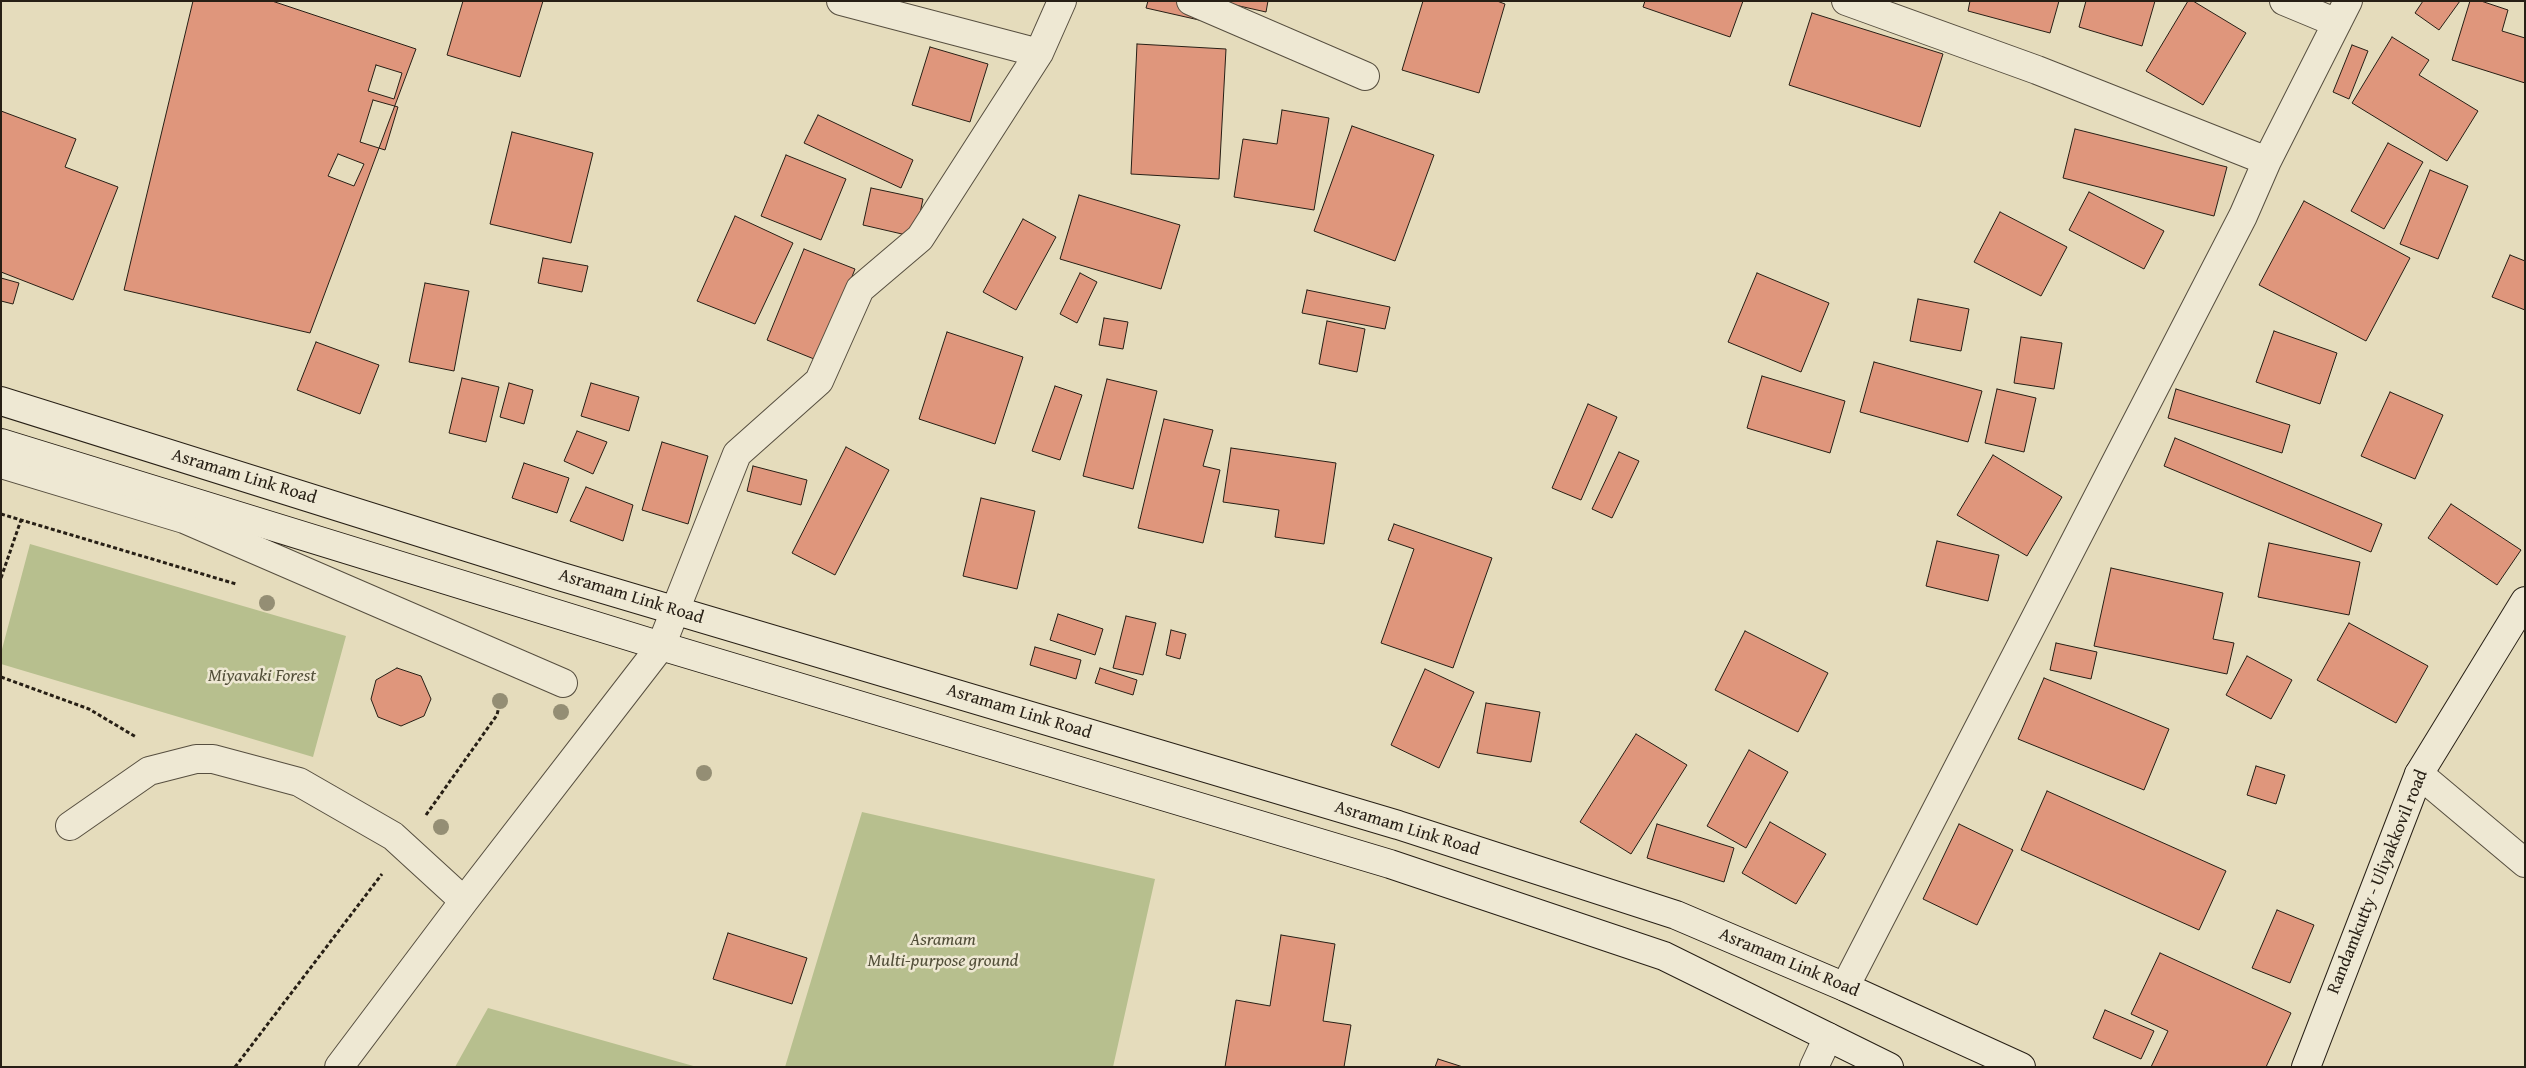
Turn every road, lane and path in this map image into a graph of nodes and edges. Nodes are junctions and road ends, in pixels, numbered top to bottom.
1 (840, 1) edge
2 (1062, 1) edge
3 (1191, 1) edge
4 (1846, 1) edge
5 (2284, 1) edge
6 (2342, 12) edge
7 (1039, 53) junction
8 (1366, 76) dead end
9 (2268, 161) junction
10 (1, 400) edge
11 (1, 443) edge
12 (1, 464) edge
13 (21, 520) dead end
14 (1, 578) edge
15 (2525, 601) edge
16 (675, 610) junction
17 (661, 646) junction
18 (1, 677) edge
19 (563, 683) dead end
20 (149, 771) junction
21 (2419, 774) junction
22 (70, 826) dead end
23 (2525, 863) edge
24 (464, 900) junction
25 (1845, 987) junction
26 (1828, 1037) junction
27 (339, 1067) edge
28 (1814, 1067) edge
29 (1889, 1067) edge
30 (2021, 1067) edge
31 (2306, 1067) edge

1 - 7 street
2 - 7 street
3 - 8 street
4 - 9 street
5 - 6 street
6 - 9 street
7 - 16 street
9 - 25 street
10 - 16 street, Asramam Link Road
11 - 17 street
12 - 19 street
13 - 14 path
15 - 21 street, Randamkutty - Uliyakkovil road
16 - 17 street
16 - 25 street, Asramam Link Road
17 - 24 street
17 - 26 street
18 - 20 path
20 - 22 street
20 - 24 street
21 - 23 street
21 - 31 street, Randamkutty - Uliyakkovil road
24 - 27 street
25 - 30 street, Asramam Link Road
26 - 28 street
26 - 29 street

